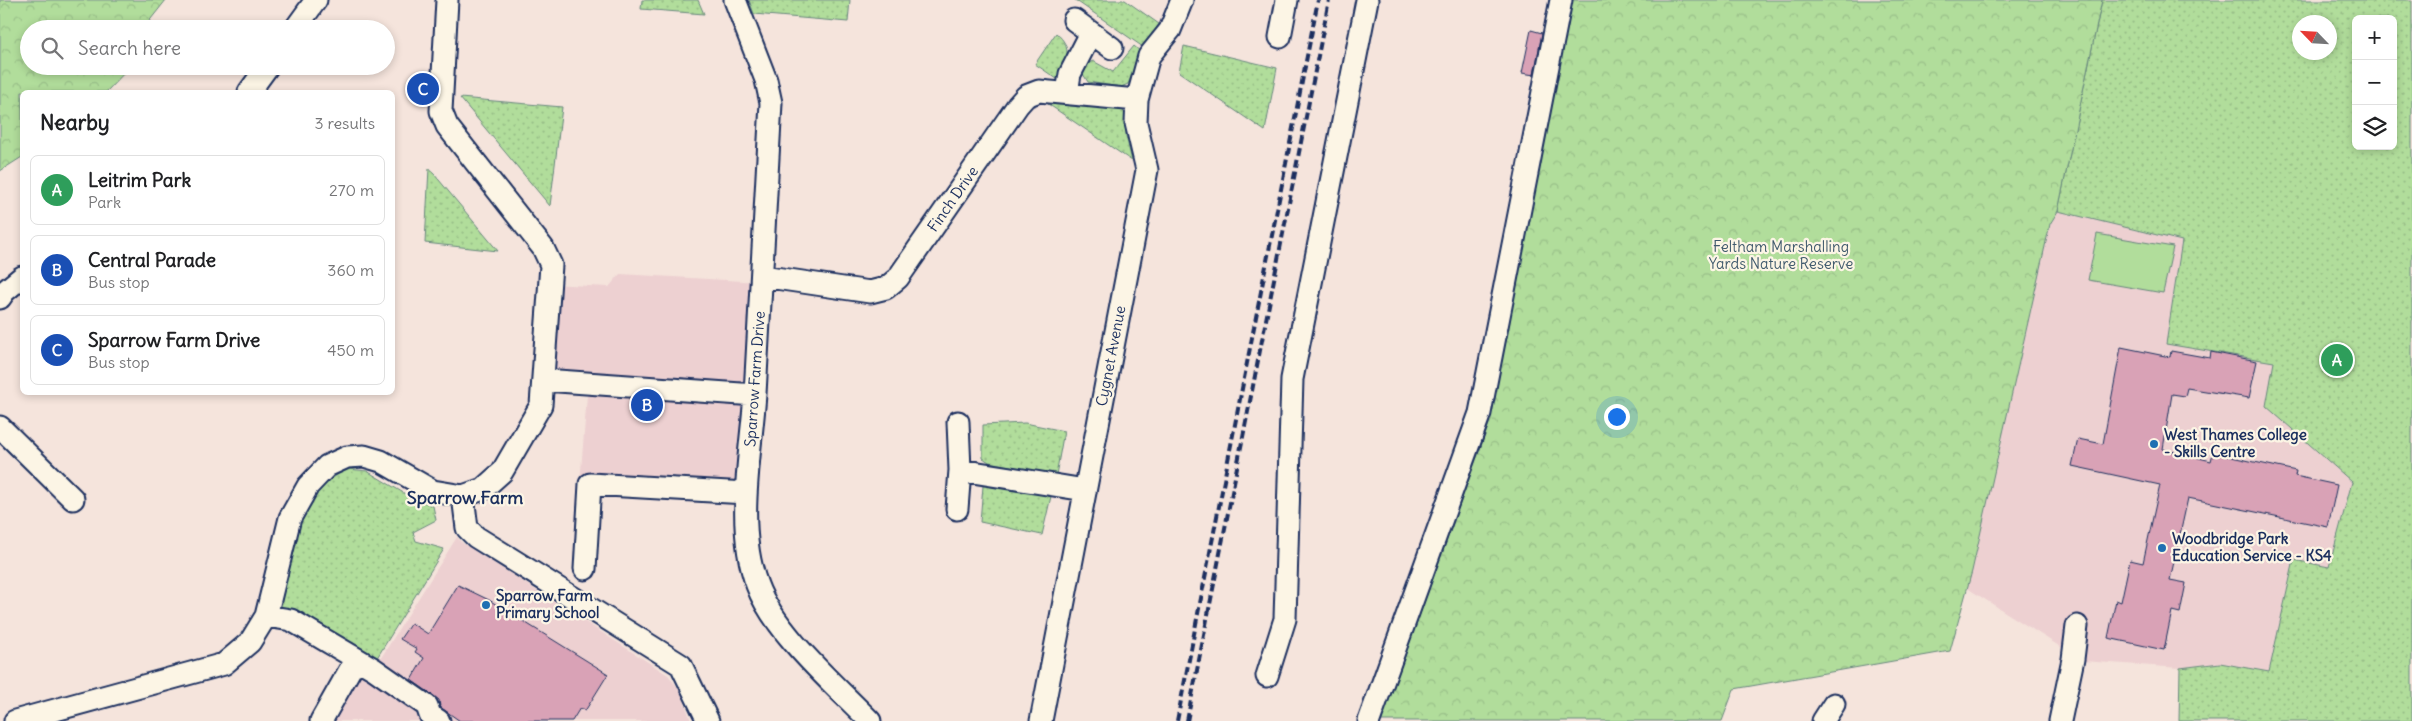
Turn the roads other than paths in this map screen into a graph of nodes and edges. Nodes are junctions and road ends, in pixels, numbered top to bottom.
1 (316, 0) edge
2 (447, 0) edge
3 (735, 0) edge
4 (1182, 0) edge
5 (1287, 0) edge
6 (1367, 0) edge
7 (1561, 0) edge
8 (302, 20) edge
9 (1074, 20) dead end
10 (1091, 33) junction
11 (1280, 37) dead end
12 (1112, 48) dead end
13 (261, 75) edge
14 (250, 90) edge
15 (1067, 94) junction
16 (1137, 100) junction
17 (762, 276) junction
18 (20, 279) edge
19 (0, 298) edge
20 (544, 380) junction
21 (755, 395) junction
22 (958, 422) dead end
23 (0, 426) edge
24 (960, 470) junction
25 (1085, 490) junction
26 (746, 493) junction
27 (463, 496) junction
28 (73, 499) dead end
29 (957, 509) dead end
30 (586, 569) dead end
31 (266, 616) junction
32 (2077, 626) dead end
33 (356, 659) junction
34 (1267, 676) dead end
35 (15, 721) edge
36 (321, 721) edge
37 (439, 721) edge
38 (708, 721) edge
39 (870, 721) edge
40 (1041, 721) edge
41 (1369, 721) edge
42 (2060, 721) edge

1 - 8 street
2 - 20 street
3 - 17 street, Sparrow Farm Drive
4 - 16 street, Cygnet Avenue
5 - 11 street
6 - 34 street
7 - 41 street
9 - 10 street
10 - 12 street
10 - 15 street
13 - 14 street
15 - 16 street, Finch Drive
15 - 17 street, Finch Drive
16 - 25 street, Cygnet Avenue
17 - 21 street, Sparrow Farm Drive
18 - 19 street
20 - 21 street
20 - 27 street
21 - 26 street, Sparrow Farm Drive
22 - 24 street
23 - 28 street
24 - 25 street
24 - 29 street
25 - 40 street, Cygnet Avenue
26 - 30 street
26 - 39 street, Sparrow Farm Drive
27 - 31 street
27 - 38 street
31 - 33 street
31 - 35 street
32 - 42 street
33 - 36 street
33 - 37 street

